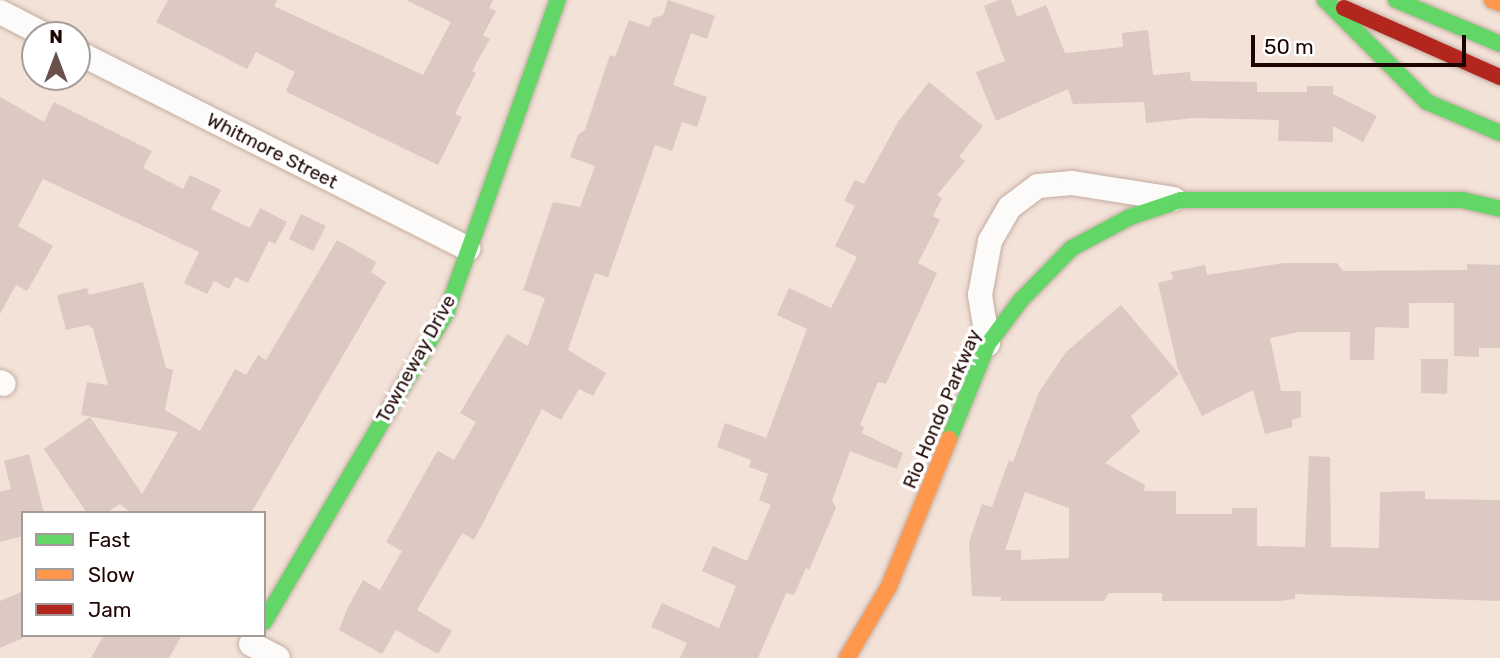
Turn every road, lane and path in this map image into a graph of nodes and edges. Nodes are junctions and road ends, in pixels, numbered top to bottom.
1 (558, 0) edge
2 (1326, 0) edge
3 (1396, 0) edge
4 (1492, 0) edge
5 (1500, 3) edge
6 (0, 12) edge
7 (21, 23) edge
8 (1500, 44) edge
9 (91, 58) edge
10 (1500, 77) edge
11 (1500, 132) edge
12 (1181, 200) junction
13 (1500, 209) edge
14 (468, 249) junction
15 (988, 344) junction
16 (266, 619) edge
17 (250, 646) edge
18 (278, 658) edge
19 (847, 658) edge

1 - 14 main road, Towneway Drive
2 - 10 main road
2 - 11 main road
3 - 8 main road
4 - 5 main road
6 - 7 street
9 - 14 street, Whitmore Street
12 - 13 main road, Rio Hondo Parkway
12 - 15 main road, Rio Hondo Parkway
12 - 15 street
14 - 16 main road, Towneway Drive
15 - 19 main road, Rio Hondo Parkway
17 - 18 street

